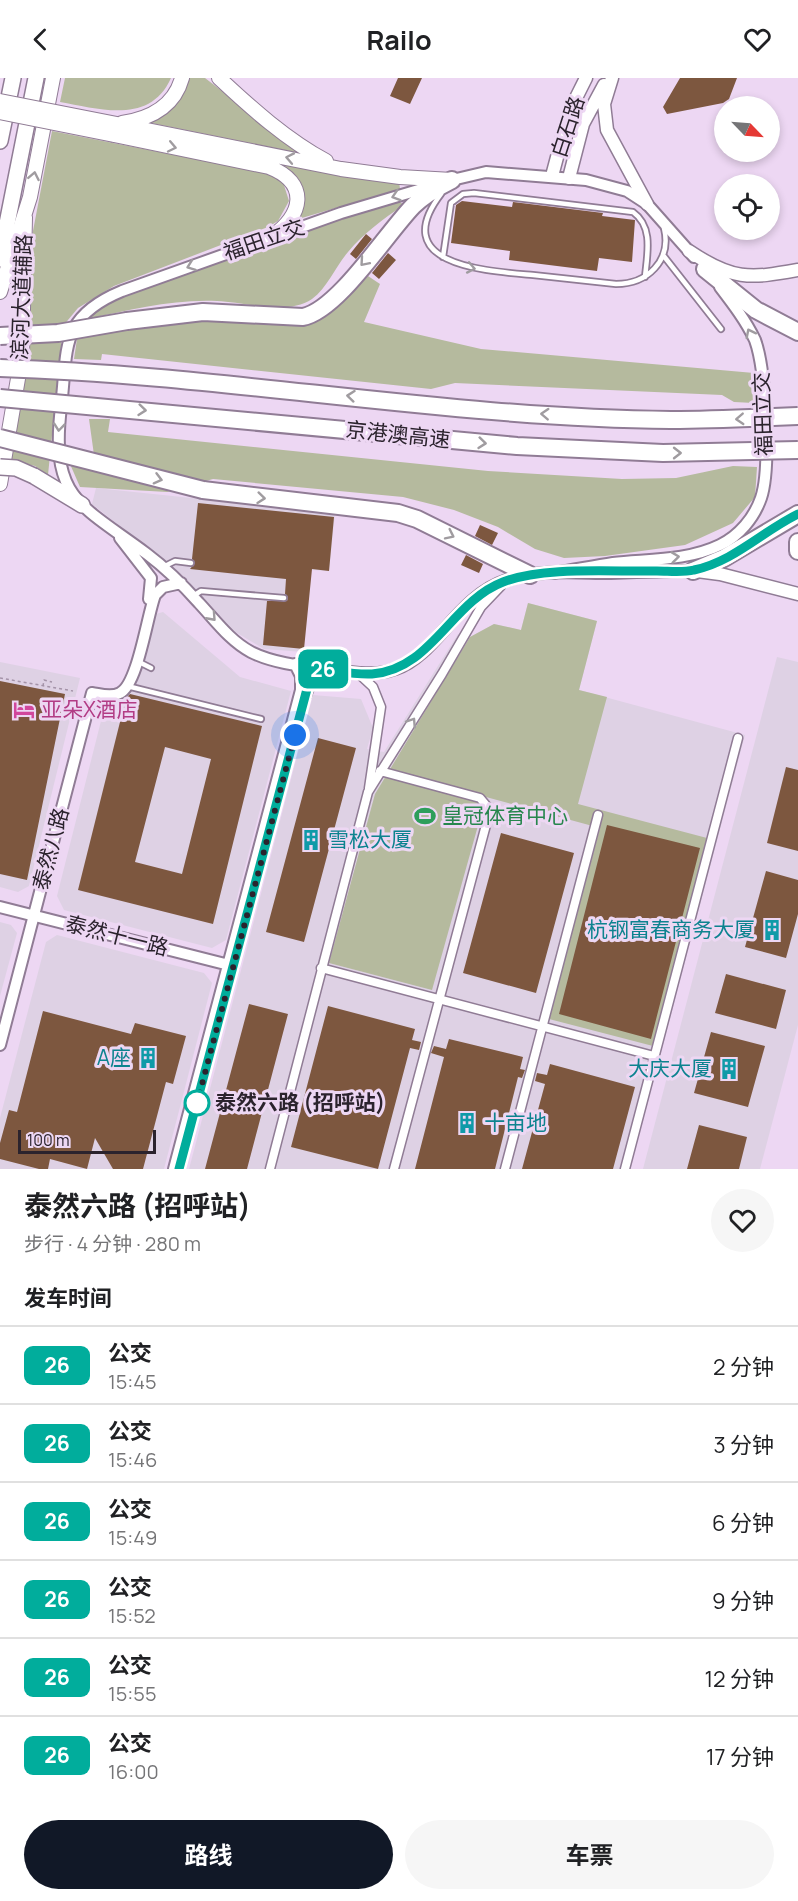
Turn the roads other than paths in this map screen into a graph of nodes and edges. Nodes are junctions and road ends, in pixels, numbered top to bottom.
1 (13, 78) edge
2 (36, 78) edge
3 (52, 78) edge
4 (182, 78) edge
5 (219, 78) edge
6 (586, 78) edge
7 (610, 78) edge
8 (0, 101) edge
9 (0, 112) edge
10 (116, 130) junction
11 (0, 141) edge
12 (341, 169) junction
13 (552, 176) junction
14 (569, 178) junction
15 (452, 180) junction
16 (647, 204) junction
17 (25, 217) junction
18 (661, 218) junction
19 (271, 237) junction
20 (689, 251) junction
21 (663, 255) junction
22 (443, 257) junction
23 (0, 259) edge
24 (705, 269) junction
25 (798, 270) edge
26 (645, 277) junction
27 (0, 292) edge
28 (722, 328) dead end
29 (798, 332) edge
30 (0, 336) edge
31 (0, 368) edge
32 (0, 398) edge
33 (798, 416) edge
34 (0, 438) edge
35 (798, 450) edge
36 (0, 467) edge
37 (0, 484) edge
38 (82, 505) junction
39 (798, 514) edge
40 (112, 528) junction
41 (798, 542) edge
42 (798, 551) edge
43 (191, 563) dead end
44 (163, 567) junction
45 (693, 571) junction
46 (554, 573) junction
47 (522, 576) junction
48 (181, 583) junction
49 (798, 594) edge
50 (193, 596) junction
51 (284, 598) dead end
52 (136, 661) junction
53 (295, 664) junction
54 (151, 668) dead end
55 (322, 669) junction
56 (360, 674) junction
57 (128, 685) junction
58 (261, 719) dead end
59 (738, 738) dead end
60 (380, 771) junction
61 (368, 792) junction
62 (598, 815) dead end
63 (0, 907) edge
64 (34, 915) junction
65 (231, 966) junction
66 (321, 969) junction
67 (439, 999) junction
68 (542, 1026) junction
69 (0, 1045) edge
70 (654, 1056) junction
71 (174, 1169) edge
72 (179, 1169) edge
73 (270, 1169) edge
74 (394, 1169) edge
75 (505, 1169) edge
76 (625, 1169) edge

1 - 11 highway
2 - 23 highway
17 -> 3 main road, 滨河大道辅路
4 - 10 main road
5 - 12 main road
6 - 13 main road, 白石路
7 - 14 main road, 白石路
7 - 16 main road
8 - 10 main road, bridge
9 - 10 main road, bridge
12 -> 10 main road
10 -> 19 main road
12 - 15 main road
13 - 14 street, 福田立交
13 - 15 street, 福田立交
14 - 16 street, 福田立交
15 -> 19 street, 福田立交
15 - 22 lane
15 -> 30 highway, bridge
16 - 18 street, 福田立交
17 - 27 main road, 滨河大道辅路
17 - 37 main road, 滨河大道辅路
18 - 20 street, 福田立交
18 - 21 lane
19 -> 38 street, 福田立交
20 - 24 street, 福田立交
20 - 25 main road
21 - 26 lane
21 - 28 lane
22 -> 26 lane
22 - 26 lane
24 - 29 highway
46 -> 24 street, 福田立交
33 -> 31 highway, 京港澳高速, bridge
32 -> 35 highway, 京港澳高速, bridge
34 -> 47 highway, bridge
36 - 38 highway, bridge
38 - 40 street, 福田立交
39 - 45 highway
40 - 44 street, 福田立交
40 - 57 street
41 - 42 highway
43 - 44 lane
44 - 48 street, 福田立交
45 - 46 street, 福田立交
45 - 49 main road
46 - 47 street, 福田立交
47 - 56 street, 福田立交
60 -> 47 street
48 - 50 street, 福田立交
48 - 52 street
50 - 51 lane
50 -> 53 street, 福田立交
52 - 54 lane
52 - 57 street
53 - 55 street, 福田立交
53 - 65 street
55 - 56 street, 福田立交
55 - 65 street
56 - 61 street
57 - 58 lane
57 - 64 street, 泰然八路
59 - 70 street
60 - 61 street
60 - 67 street
61 - 66 street
62 - 68 street
63 - 64 street, 泰然十一路
64 - 65 street, 泰然十一路
64 - 69 street, 泰然八路
65 - 71 street
65 - 72 street
66 - 67 street
66 - 73 street
67 - 68 street
67 - 74 street
68 - 70 street
68 - 75 street
70 - 76 street

